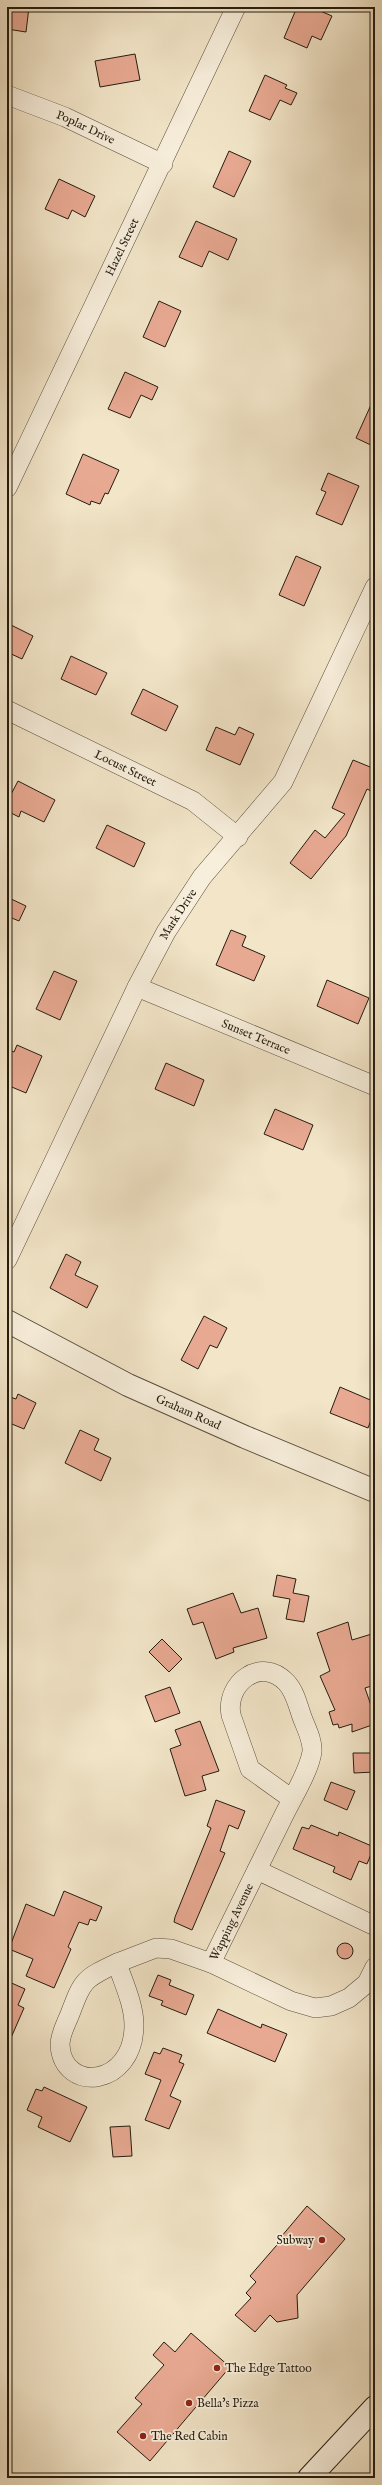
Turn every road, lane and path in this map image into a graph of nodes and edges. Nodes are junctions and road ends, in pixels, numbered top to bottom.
1 (236, 7) edge
2 (7, 95) edge
3 (163, 164) junction
4 (7, 488) edge
5 (375, 587) edge
6 (7, 710) edge
7 (238, 837) junction
8 (137, 987) junction
9 (375, 1086) edge
10 (7, 1260) edge
11 (7, 1322) edge
12 (375, 1491) edge
13 (292, 1799) junction
14 (257, 1870) junction
15 (375, 1926) edge
16 (117, 1963) junction
17 (211, 1963) junction
18 (375, 1967) edge
19 (375, 2407) edge
20 (309, 2478) edge

1 - 3 street, Hazel Street
2 - 3 street, Poplar Drive
3 - 4 street, Hazel Street
5 - 7 street, Mark Drive
6 - 7 street, Locust Street
7 - 8 street, Mark Drive
8 - 9 street, Sunset Terrace
8 - 10 street, Mark Drive
11 - 12 street, Graham Road
13 - 13 street
13 - 14 street
14 - 15 street, Wapping Avenue
14 - 17 street, Wapping Avenue
16 - 16 street
16 - 17 street
17 - 18 street, Wapping Avenue
19 - 20 street

